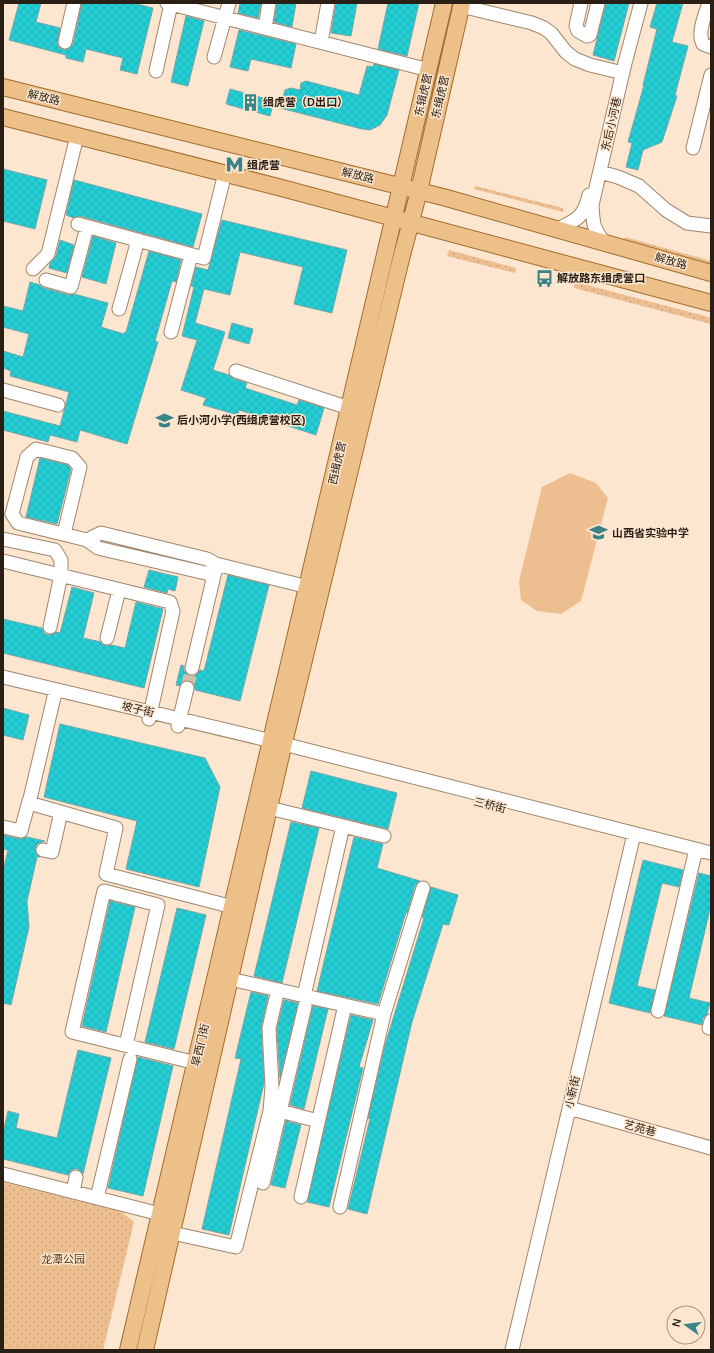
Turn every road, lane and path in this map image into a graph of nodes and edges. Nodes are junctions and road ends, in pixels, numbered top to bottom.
1 (74, 3) edge
2 (229, 3) edge
3 (269, 3) edge
4 (328, 3) edge
5 (444, 3) edge
6 (581, 3) edge
7 (598, 3) edge
8 (636, 3) edge
9 (641, 3) edge
10 (709, 3) edge
11 (173, 4) edge
12 (461, 4) edge
13 (225, 18) junction
14 (265, 28) junction
15 (65, 42) dead end
16 (321, 42) junction
17 (711, 47) edge
18 (214, 57) dead end
19 (429, 70) junction
20 (156, 71) dead end
21 (620, 73) junction
22 (711, 75) edge
23 (3, 87) edge
24 (3, 117) edge
25 (77, 136) junction
26 (693, 148) dead end
27 (600, 172) junction
28 (225, 173) junction
29 (401, 186) junction
30 (419, 191) junction
31 (394, 218) junction
32 (411, 222) junction
33 (711, 226) edge
34 (558, 229) junction
35 (138, 240) junction
36 (605, 243) junction
37 (191, 255) junction
38 (33, 270) dead end
39 (711, 273) edge
40 (46, 280) dead end
41 (711, 303) edge
42 (119, 309) dead end
43 (171, 332) dead end
44 (236, 371) dead end
45 (3, 390) edge
46 (58, 405) dead end
47 (350, 408) junction
48 (64, 534) junction
49 (3, 539) edge
50 (3, 561) edge
51 (215, 570) junction
52 (61, 576) junction
53 (308, 587) junction
54 (119, 590) junction
55 (50, 626) dead end
56 (107, 638) dead end
57 (192, 668) tunnel mouth
58 (3, 677) edge
59 (3, 685) edge
60 (187, 688) tunnel mouth
61 (54, 697) junction
62 (150, 716) junction
63 (179, 722) junction
64 (277, 746) junction
65 (29, 801) junction
66 (269, 808) junction
67 (61, 812) junction
68 (343, 826) junction
69 (3, 827) edge
70 (384, 836) dead end
71 (633, 838) junction
72 (43, 850) dead end
73 (695, 853) junction
74 (711, 853) edge
75 (711, 860) edge
76 (423, 888) dead end
77 (233, 907) junction
78 (230, 979) junction
79 (276, 998) dead end
80 (304, 1001) junction
81 (345, 1005) junction
82 (658, 1011) dead end
83 (384, 1014) junction
84 (126, 1045) junction
85 (130, 1059) dead end
86 (196, 1063) junction
87 (568, 1108) junction
88 (280, 1111) junction
89 (318, 1121) junction
90 (711, 1148) edge
91 (3, 1174) edge
92 (76, 1177) dead end
93 (263, 1183) dead end
94 (73, 1192) junction
95 (301, 1197) dead end
96 (97, 1198) junction
97 (340, 1207) dead end
98 (160, 1214) junction
99 (172, 1233) junction
100 (128, 1350) edge
101 (145, 1350) edge
102 (512, 1350) edge

1 - 15 street
2 - 13 street
3 - 14 street
4 - 16 street
5 - 19 main road, 东辑虎营
6 - 7 street
8 - 21 street, 东后小河巷
9 - 21 street, 东后小河巷
10 - 17 street
11 - 13 street
11 - 20 street
12 - 21 street
12 - 30 main road, 东缉虎营
13 - 14 street
13 - 18 street
14 - 16 street
16 - 19 street
19 - 29 main road, 东辑虎营
21 - 27 street, 东后小河巷
21 - 34 street, 东后小河巷
22 - 26 street
23 - 29 main road, 解放路
24 - 25 main road
25 - 28 main road
25 - 38 street
27 - 33 street
27 - 36 street, 东后小河巷
28 - 31 main road
28 - 37 street
29 - 30 main road, 解放路
29 - 31 main road, 西缉虎营
30 - 32 main road, 西缉虎营
30 - 34 main road, 解放路
31 - 32 main road
31 - 47 main road, 西缉虎营
32 - 41 main road
32 - 64 main road, 西缉虎营
34 - 36 main road, 解放路
35 - 37 street
35 - 40 street
35 - 42 street
36 - 39 main road, 解放路
37 - 43 street
44 - 47 street
45 - 46 street
47 - 53 main road, 西缉虎营
48 - 48 street
48 - 51 street
49 - 52 street
50 - 52 street
51 - 53 street
51 - 57 street
52 - 54 street
52 - 55 street
53 - 64 main road, 西缉虎营
54 - 56 street
54 - 62 street
58 - 62 street, 坡子街
59 - 61 street, 坡子街
60 - 63 street
61 - 62 street, 坡子街
61 - 65 street
62 - 63 street, 坡子街
63 - 64 street, 坡子街
64 - 66 main road, 旱西门街
64 - 71 street, 三桥街
64 - 77 main road, 旱西门街
65 - 67 street
65 - 69 street
66 - 68 street
66 - 78 main road, 旱西门街
67 - 72 street
67 - 77 street
68 - 70 street
68 - 80 street
71 - 73 street, 三桥街
71 - 87 street, 小新街
73 - 74 street, 三桥街
73 - 75 street, 三桥街
73 - 82 street
76 - 83 street
77 - 86 main road, 旱西门街
78 - 80 street
78 - 99 main road, 旱西门街
79 - 99 street
80 - 81 street
80 - 88 street
81 - 83 street
81 - 89 street
83 - 97 street
84 - 84 street
84 - 86 street
85 - 96 street
86 - 98 main road, 旱西门街
87 - 90 street, 艺苑巷
87 - 102 street, 小新街
88 - 89 street
88 - 93 street
89 - 95 street
91 - 94 street
92 - 94 street
94 - 96 street
96 - 98 street
98 - 100 main road, 旱西门街
99 - 101 main road, 旱西门街

